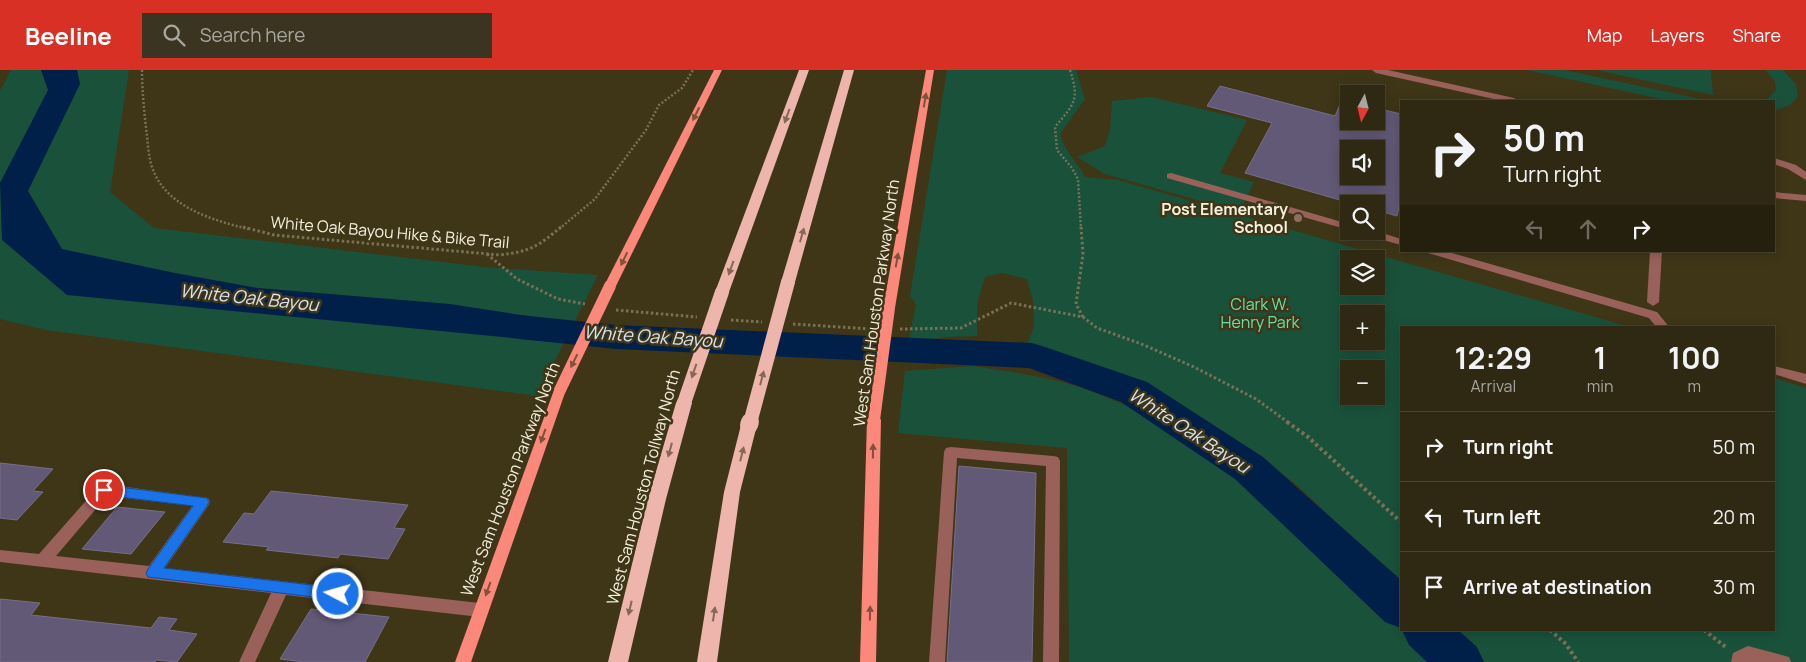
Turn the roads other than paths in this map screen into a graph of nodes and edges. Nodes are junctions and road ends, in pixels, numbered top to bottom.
1 (718, 70) edge
2 (804, 70) edge
3 (849, 70) edge
4 (930, 70) edge
5 (1376, 70) edge
6 (1510, 100) edge
7 (1775, 160) edge
8 (1170, 176) dead end
9 (1806, 176) edge
10 (1775, 195) edge
11 (1806, 198) edge
12 (1340, 224) edge
13 (1385, 237) edge
14 (1400, 242) edge
15 (1435, 252) edge
16 (1656, 252) edge
17 (1654, 302) dead end
18 (1662, 326) edge
19 (1775, 370) edge
20 (1806, 379) edge
21 (0, 556) edge
22 (42, 561) junction
23 (153, 573) junction
24 (282, 587) junction
25 (480, 610) junction
26 (1739, 660) edge
27 (247, 662) edge
28 (463, 662) edge
29 (618, 662) edge
30 (708, 662) edge
31 (868, 662) edge
32 (938, 662) edge
33 (1051, 662) edge
34 (1783, 662) edge

1 -> 25 main road, West Sam Houston Parkway North, bridge
2 -> 29 highway, West Sam Houston Tollway North, bridge
30 -> 3 highway, bridge
31 -> 4 main road, West Sam Houston Parkway North, bridge
5 - 6 street
7 - 9 street
8 - 12 street
10 - 11 street
13 - 14 street
15 - 18 street
16 - 17 street
19 - 20 street
21 - 22 street
22 - 23 street
22 - 23 street
23 - 24 street
24 - 25 street
24 - 27 street
25 - 28 main road, West Sam Houston Parkway North
26 - 34 street
32 - 33 street

